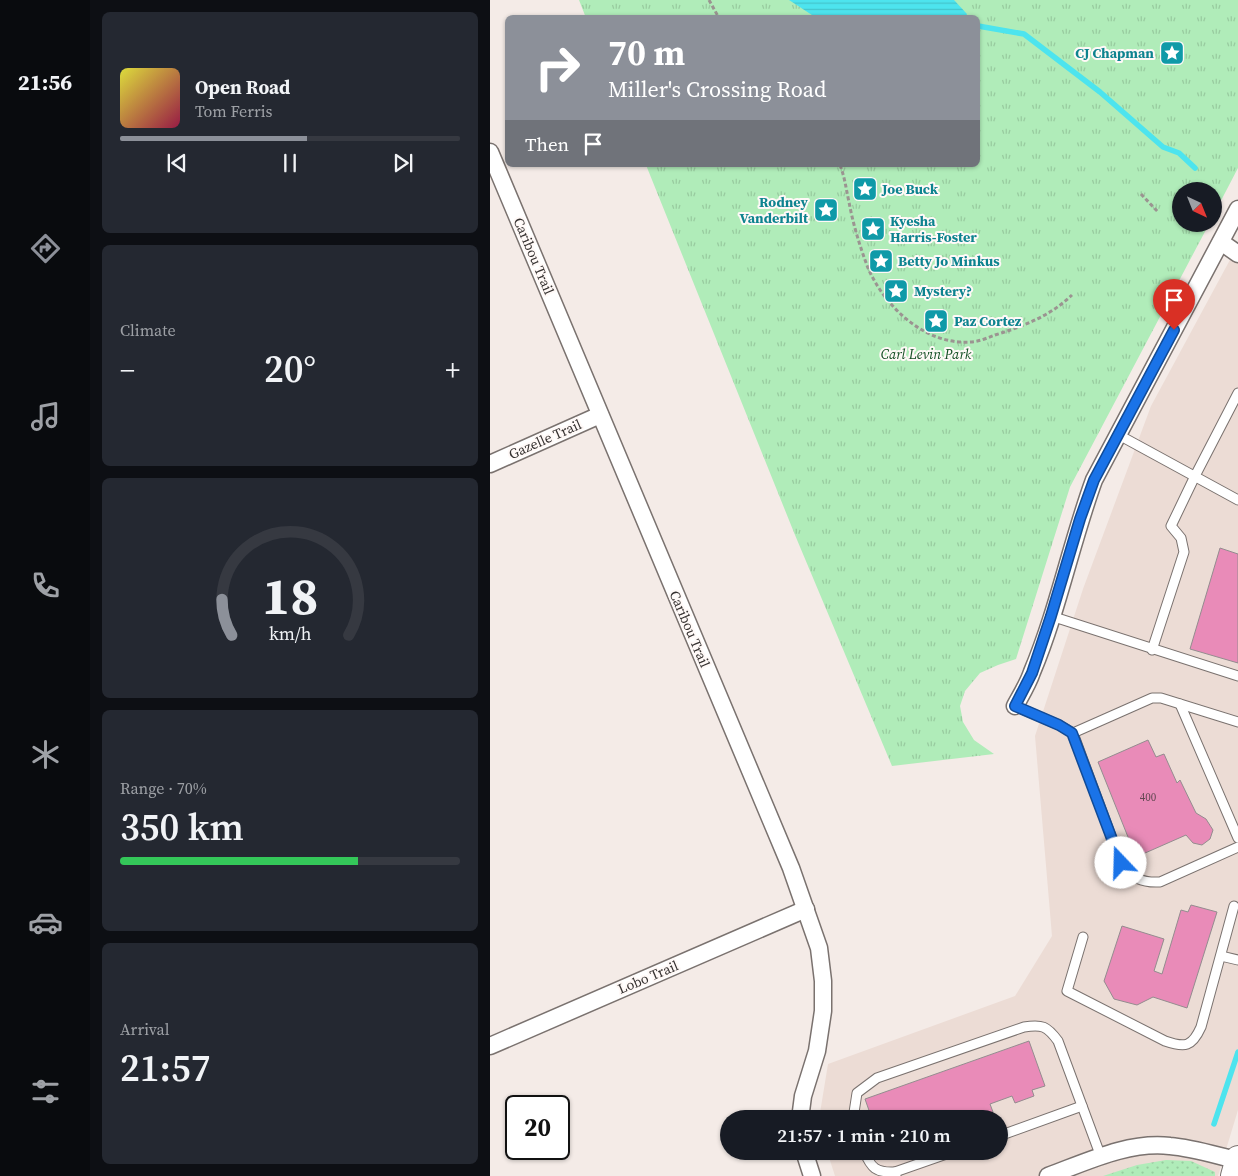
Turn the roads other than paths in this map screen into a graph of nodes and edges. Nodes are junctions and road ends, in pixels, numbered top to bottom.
1 (492, 163) edge
2 (1238, 209) edge
3 (1221, 242) junction
4 (1238, 254) edge
5 (1238, 393) edge
6 (600, 415) junction
7 (1117, 434) junction
8 (490, 464) edge
9 (1195, 476) junction
10 (1238, 500) edge
11 (1051, 616) junction
12 (1152, 650) junction
13 (1238, 676) edge
14 (1180, 704) junction
15 (1015, 706) joint
16 (1238, 722) edge
17 (1072, 733) junction
18 (1238, 838) edge
19 (1238, 847) edge
20 (1234, 906) dead end
21 (806, 909) junction
22 (1083, 937) dead end
23 (1221, 956) junction
24 (1238, 960) edge
25 (490, 1046) edge
26 (1082, 1106) junction
27 (801, 1110) edge
28 (854, 1110) edge
29 (1008, 1133) edge
30 (1101, 1157) junction
31 (1238, 1159) edge
32 (807, 1160) edge
33 (869, 1160) edge
34 (931, 1160) edge
35 (895, 1174) edge
36 (812, 1176) edge
37 (1048, 1176) edge
38 (1233, 1176) edge

1 - 6 street, Caribou Trail
2 - 3 street
3 - 4 street
3 - 7 street
5 - 9 lane
6 - 8 street, Gazelle Trail
6 - 21 street, Caribou Trail
7 - 9 lane
7 - 11 street
9 - 10 lane
9 - 12 lane
11 - 12 lane
11 - 15 street
12 - 13 lane
14 - 16 lane
14 - 17 lane
14 - 18 lane
15 - 17 lane
17 - 19 lane
20 - 23 lane
21 - 25 street, Lobo Trail
21 - 27 street, Caribou Trail
22 - 23 lane
23 - 24 lane
26 - 28 lane
26 - 29 lane
26 - 30 lane
30 - 31 street
30 - 37 street
31 - 38 main road
32 - 36 street
33 - 35 lane
34 - 35 lane

